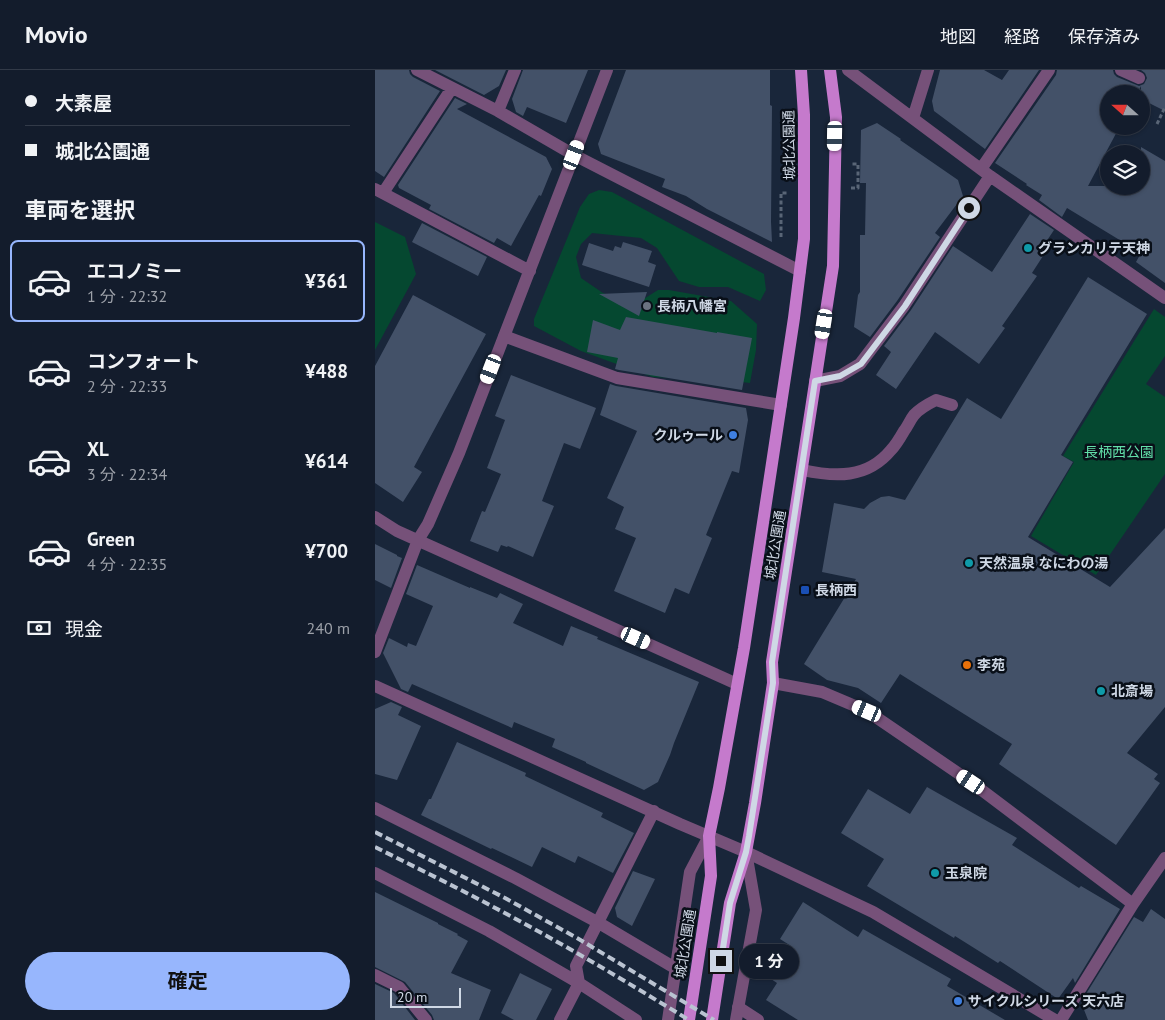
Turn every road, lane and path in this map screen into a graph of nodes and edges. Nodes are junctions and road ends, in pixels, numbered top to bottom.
1 (417, 70) edge
2 (515, 70) edge
3 (607, 70) edge
4 (801, 70) edge
5 (830, 70) edge
6 (848, 70) edge
7 (928, 70) edge
8 (1049, 70) edge
9 (1121, 70) edge
10 (1139, 78) dead end
11 (452, 88) junction
12 (1165, 107) edge
13 (498, 111) junction
14 (913, 118) junction
15 (1157, 124) dead end
16 (574, 155) junction
17 (986, 172) junction
18 (379, 191) edge
19 (781, 193) dead end
20 (781, 237) dead end
21 (530, 271) junction
22 (800, 271) junction
23 (1165, 298) edge
24 (504, 336) junction
25 (815, 381) junction
26 (781, 405) junction
27 (952, 405) dead end
28 (802, 470) junction
29 (375, 517) edge
30 (418, 540) junction
31 (375, 652) edge
32 (773, 683) junction
33 (737, 684) junction
34 (375, 686) edge
35 (375, 808) edge
36 (654, 811) junction
37 (709, 836) junction
38 (746, 852) junction
39 (1165, 858) edge
40 (375, 873) edge
41 (1133, 904) junction
42 (599, 923) junction
43 (675, 968) junction
44 (375, 976) edge
45 (579, 983) junction
46 (737, 1014) edge
47 (426, 1020) edge
48 (560, 1020) edge
49 (636, 1020) edge
50 (668, 1020) edge
51 (689, 1020) edge
52 (712, 1020) edge
53 (758, 1020) edge
54 (1055, 1020) edge
55 (1061, 1020) edge

1 - 11 street
2 - 13 street
3 - 16 street
4 - 22 main road, 城北公園通
5 - 25 main road, 城北公園通
6 - 14 street
7 - 14 street
8 - 17 street
9 - 10 street
11 - 13 street
11 - 18 street
12 - 15 path
13 - 16 street
14 - 17 street
16 - 21 street
16 - 22 street
17 - 23 street
17 - 25 street
18 - 21 street
19 - 20 path
21 - 24 street
22 - 26 main road, 城北公園通
24 - 26 street
24 - 30 street
25 - 28 main road, 城北公園通
26 - 33 main road, 城北公園通
27 - 28 street
28 - 32 main road, 城北公園通
29 - 30 street
30 - 31 street
30 - 33 street
32 - 38 main road, 城北公園通
32 - 41 street
33 - 37 main road, 城北公園通
34 - 36 street
35 - 42 street
36 - 37 street
36 - 42 street
37 - 38 street
37 - 43 street
37 - 51 main road, 城北公園通
38 - 46 street
38 - 52 main road, 城北公園通
38 - 54 street
39 - 41 street
40 - 45 street
41 - 55 street
42 - 43 street
42 - 45 street
43 - 50 street
44 - 47 street
45 - 48 street
45 - 49 street
46 - 53 street

